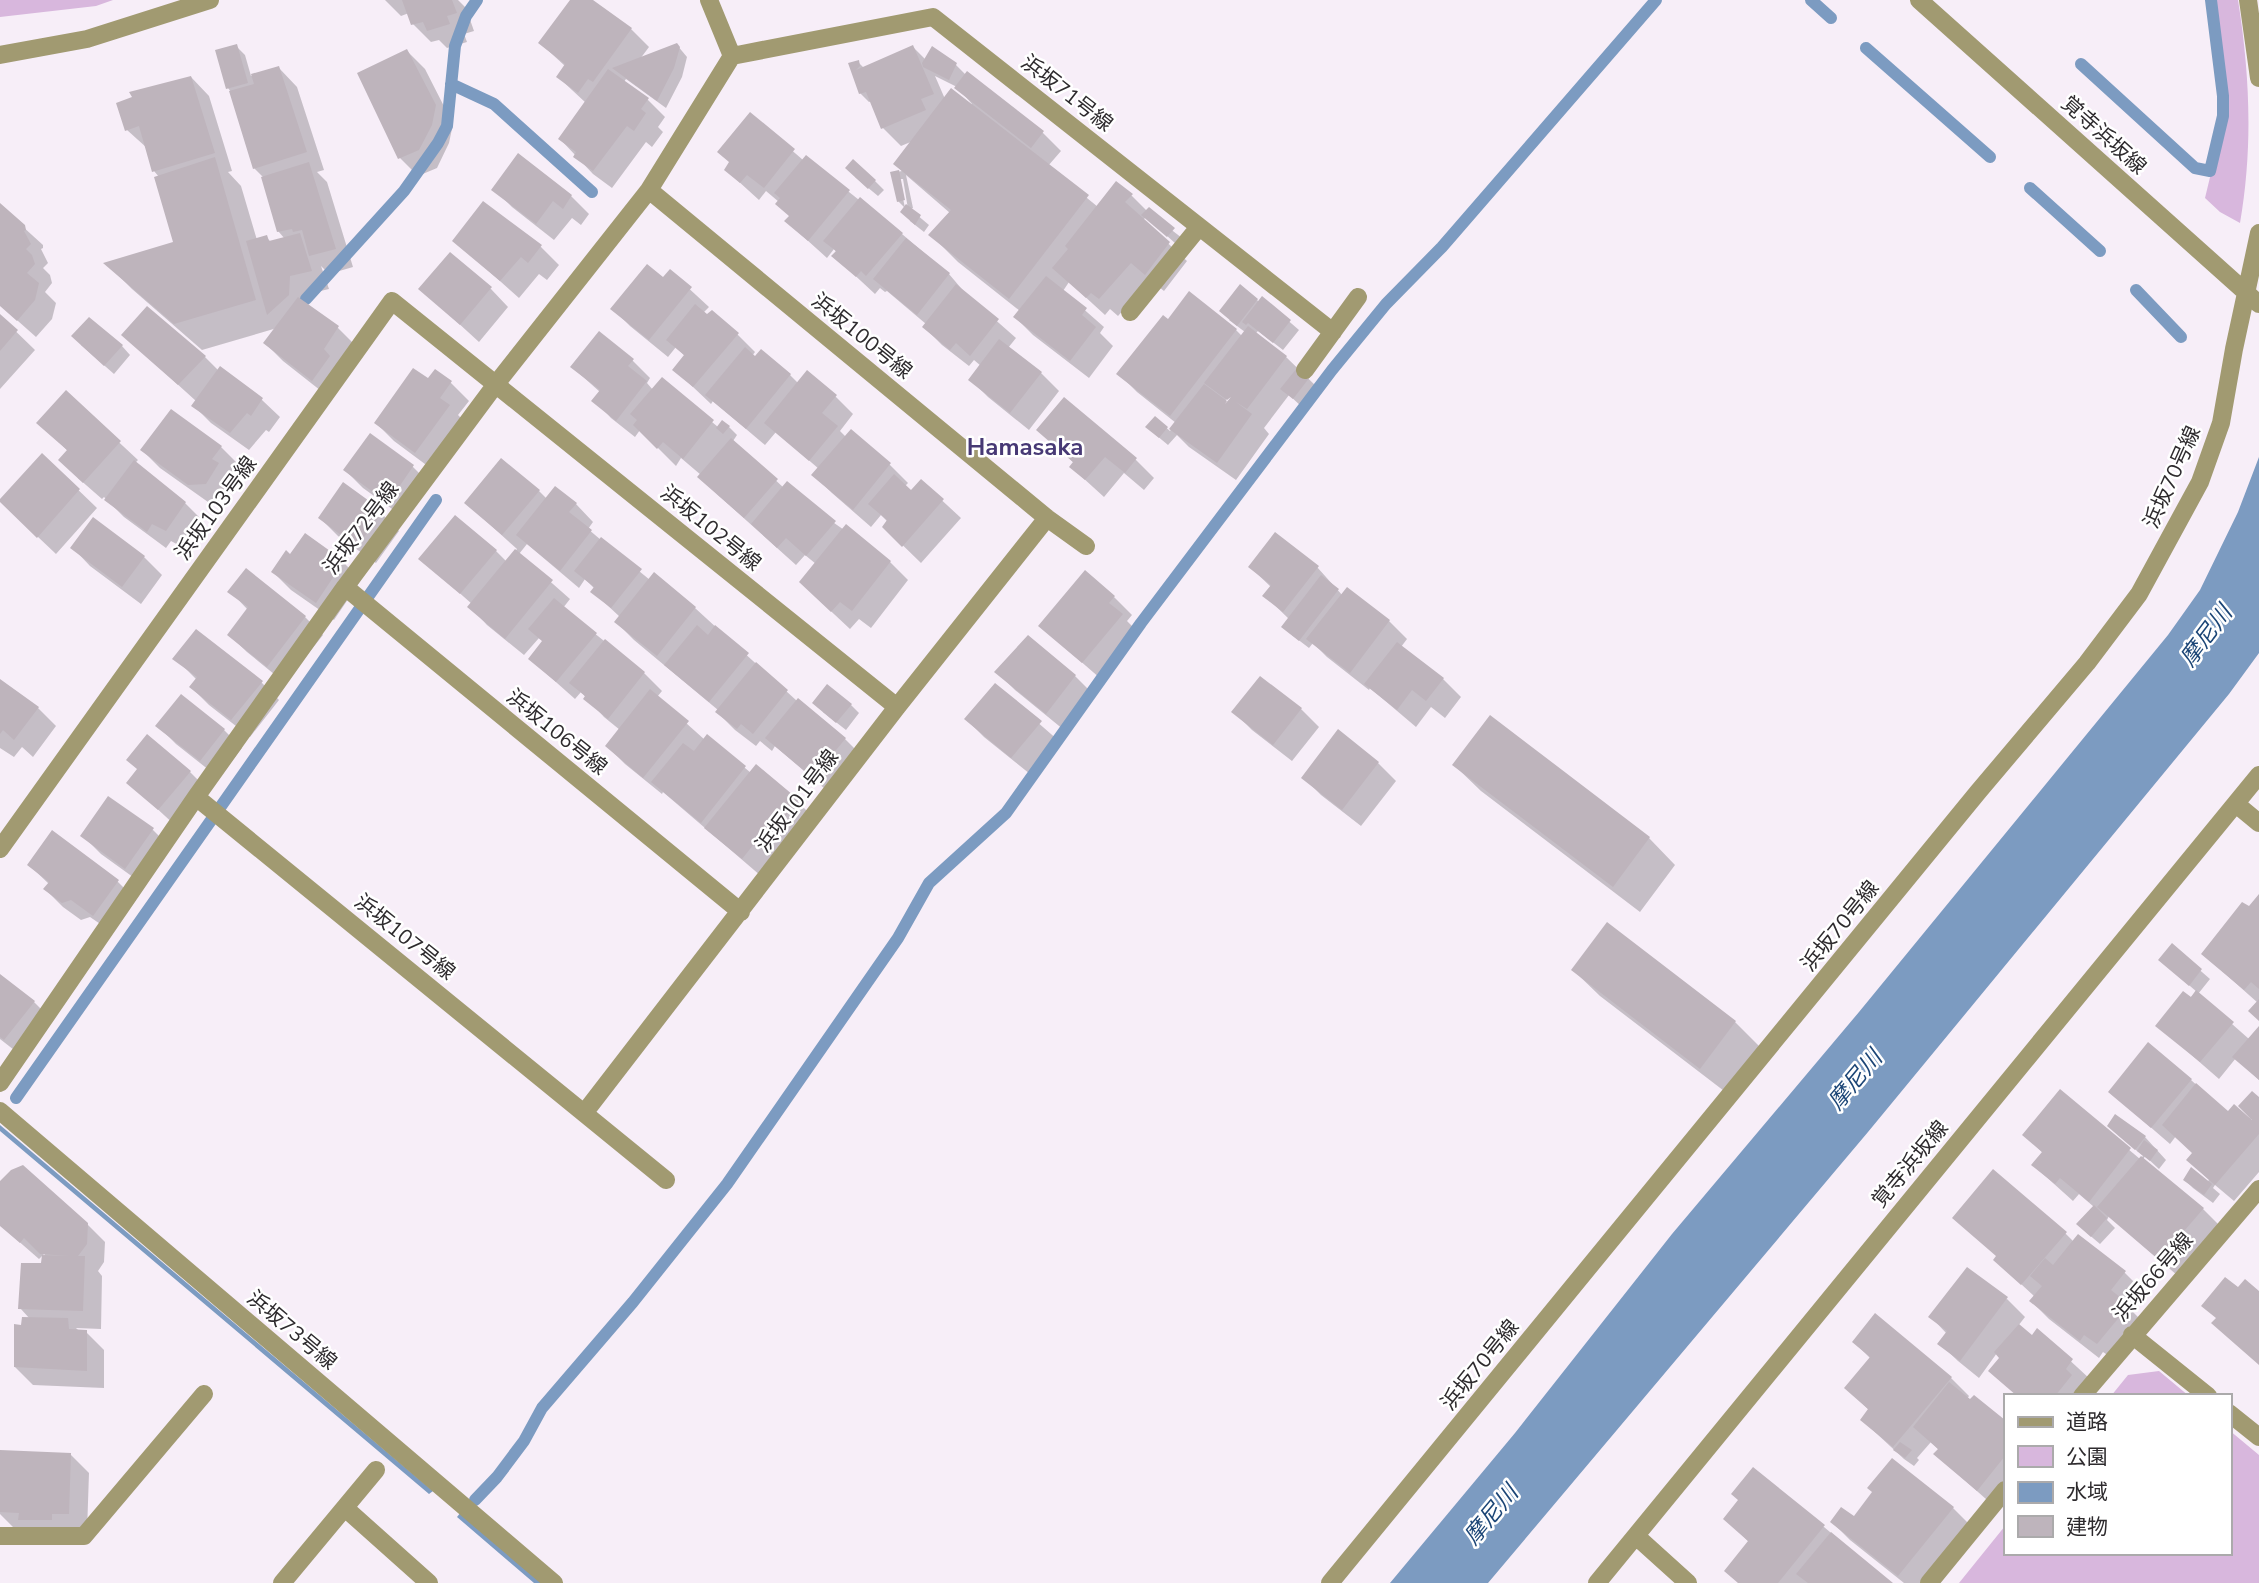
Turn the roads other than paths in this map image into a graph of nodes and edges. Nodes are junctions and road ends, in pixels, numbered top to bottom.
1 (210, 0) edge
2 (709, 0) edge
3 (1919, 0) edge
4 (2248, 0) edge
5 (0, 55) edge
6 (732, 56) junction
7 (2259, 78) edge
8 (649, 190) junction
9 (1199, 227) junction
10 (2259, 233) edge
11 (1358, 297) dead end
12 (2253, 299) edge
13 (1130, 312) dead end
14 (1333, 332) junction
15 (1305, 370) dead end
16 (496, 384) junction
17 (1047, 518) junction
18 (1086, 546) dead end
19 (345, 587) junction
20 (897, 707) junction
21 (2259, 775) edge
22 (197, 797) junction
23 (2236, 804) junction
24 (2259, 823) edge
25 (0, 849) edge
26 (741, 912) junction
27 (0, 1083) edge
28 (0, 1111) edge
29 (585, 1112) junction
30 (666, 1180) dead end
31 (2259, 1189) edge
32 (2132, 1335) junction
33 (204, 1394) dead end
34 (2084, 1394) edge
35 (2206, 1394) edge
36 (2231, 1415) edge
37 (2259, 1437) edge
38 (376, 1471) dead end
39 (2004, 1490) edge
40 (345, 1508) junction
41 (0, 1536) edge
42 (1636, 1536) junction
43 (282, 1583) edge
44 (429, 1583) edge
45 (554, 1583) edge
46 (1330, 1583) edge
47 (1597, 1583) edge
48 (1688, 1583) edge
49 (1928, 1583) edge

1 - 5 street
2 - 6 street
3 - 12 street, 覚寺浜坂線
4 - 7 street
6 - 8 street, 浜坂72号線
6 - 9 street, 浜坂71号線
8 - 16 street, 浜坂72号線
8 - 17 street, 浜坂100号線
9 - 13 street
9 - 14 street, 浜坂71号線
10 - 12 street, 浜坂70号線
11 - 14 street
12 - 46 street, 浜坂70号線
14 - 15 street
16 - 19 street, 浜坂72号線
16 - 20 street, 浜坂102号線
16 - 25 street, 浜坂103号線
17 - 18 street, 浜坂100号線
17 - 20 street, 浜坂101号線
19 - 22 street, 浜坂72号線
19 - 26 street, 浜坂106号線
20 - 26 street, 浜坂101号線
21 - 23 street, 覚寺浜坂線
22 - 27 street, 浜坂72号線
22 - 29 street, 浜坂107号線
23 - 24 street
23 - 42 street, 覚寺浜坂線
26 - 29 street, 浜坂101号線
28 - 45 street, 浜坂73号線
29 - 30 street, 浜坂107号線
31 - 32 street, 浜坂66号線
32 - 34 street, 浜坂66号線
32 - 35 street
33 - 41 street
36 - 37 street
38 - 40 street
39 - 49 street
40 - 43 street
40 - 44 street
42 - 47 street, 覚寺浜坂線
42 - 48 street

